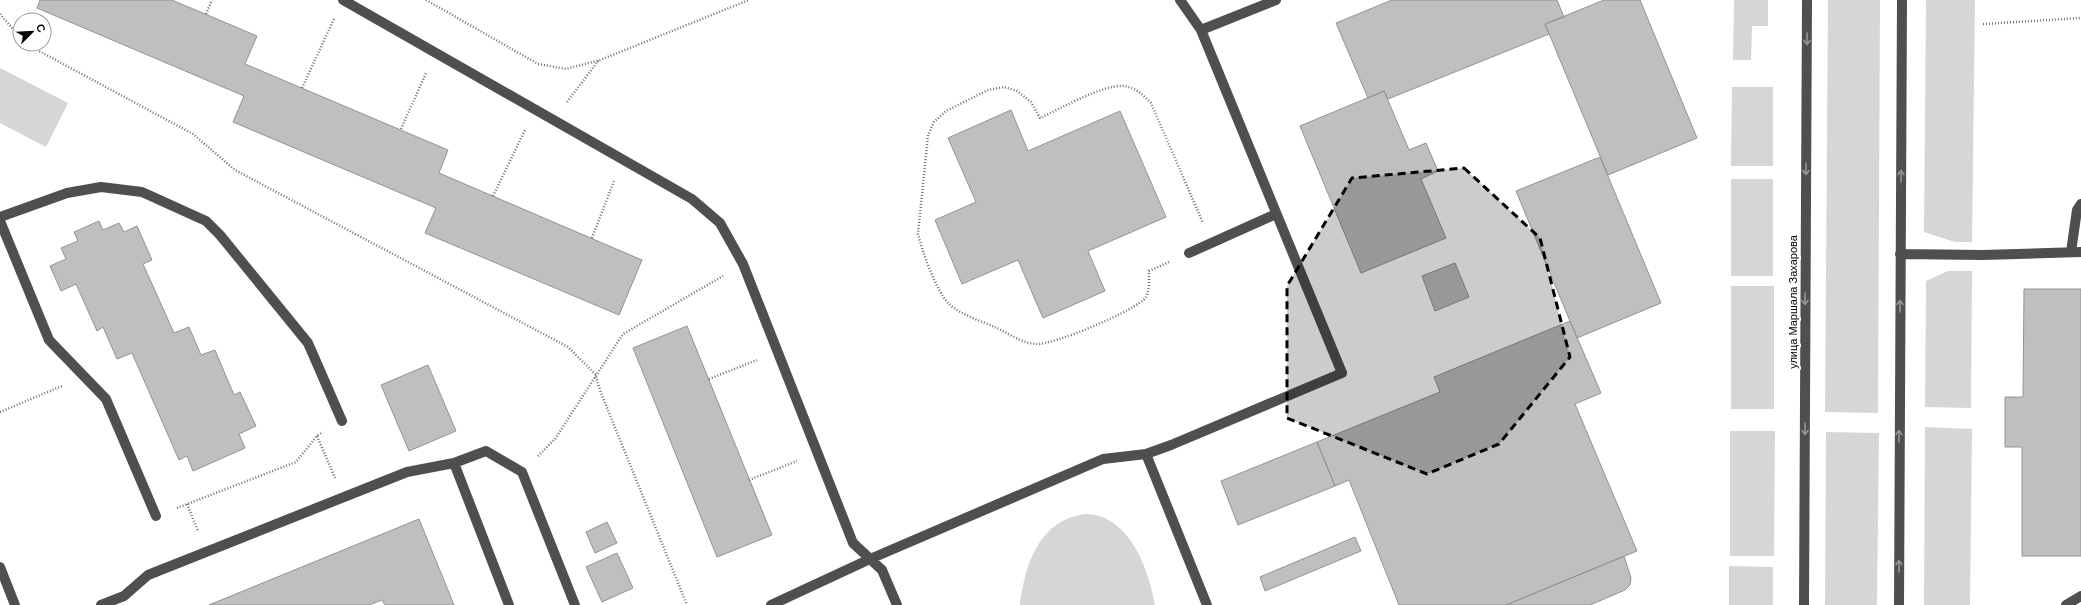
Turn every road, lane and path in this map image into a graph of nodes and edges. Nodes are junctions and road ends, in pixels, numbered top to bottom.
1 (212, 0) edge
2 (343, 0) edge
3 (426, 0) edge
4 (749, 0) edge
5 (1180, 0) edge
6 (1276, 0) edge
7 (1807, 0) edge
8 (1902, 0) edge
9 (0, 14) edge
10 (206, 14) dead end
11 (2081, 18) edge
12 (1983, 24) dead end
13 (12, 28) edge
14 (1202, 30) junction
15 (41, 52) edge
16 (435, 52) junction
17 (600, 60) junction
18 (302, 88) dead end
19 (535, 109) junction
20 (553, 119) junction
21 (401, 129) dead end
22 (623, 159) junction
23 (493, 196) dead end
24 (2081, 204) edge
25 (1276, 214) junction
26 (0, 217) edge
27 (0, 221) edge
28 (592, 238) dead end
29 (1212, 243) junction
30 (2076, 252) edge
31 (1189, 253) joint
32 (1900, 254) junction
33 (743, 264) junction
34 (777, 351) junction
35 (595, 374) junction
36 (84, 376) junction
37 (709, 380) dead end
38 (0, 412) edge
39 (342, 421) joint
40 (317, 436) junction
41 (817, 453) junction
42 (1146, 454) junction
43 (454, 463) junction
44 (522, 472) junction
45 (749, 480) dead end
46 (343, 498) junction
47 (187, 504) junction
48 (156, 516) joint
49 (206, 552) junction
50 (870, 559) junction
51 (0, 567) edge
52 (2081, 596) edge
53 (126, 600) edge
54 (15, 605) edge
55 (101, 605) edge
56 (509, 605) edge
57 (575, 605) edge
58 (687, 605) edge
59 (771, 605) edge
60 (897, 605) edge
61 (1207, 605) edge
62 (1804, 605) edge
63 (1899, 605) edge
64 (2066, 605) edge

1 - 10 path
2 - 16 street
2 - 18 path
3 - 17 path
4 - 17 path
5 - 14 street
6 - 14 street
7 -> 62 street, улица Маршала Захарова
32 -> 8 street
9 - 13 path
11 - 12 path
14 - 25 street
15 - 35 path
16 - 19 street
16 - 21 path
17 - 20 path
19 - 20 street
19 - 23 path
20 - 22 street
22 - 28 path
22 - 33 street
24 - 30 street
25 - 29 street
25 - 42 street
26 - 39 street
27 - 36 street
29 - 31 street
29 - 31 path
30 - 32 street
63 -> 32 street
33 - 34 street
33 - 35 path
34 - 37 path
34 - 41 street
35 - 44 path
35 - 58 path
36 - 38 path
36 - 48 street
39 - 40 path
40 - 46 path
40 - 47 path
41 - 45 path
41 - 50 street
42 - 50 street
42 - 61 street
43 - 44 street
43 - 46 street
43 - 56 street
44 - 57 street
46 - 49 street
47 - 48 path
47 - 49 path
49 - 53 street
50 - 59 street
50 - 60 street
51 - 54 street
52 - 64 street
53 - 55 street

